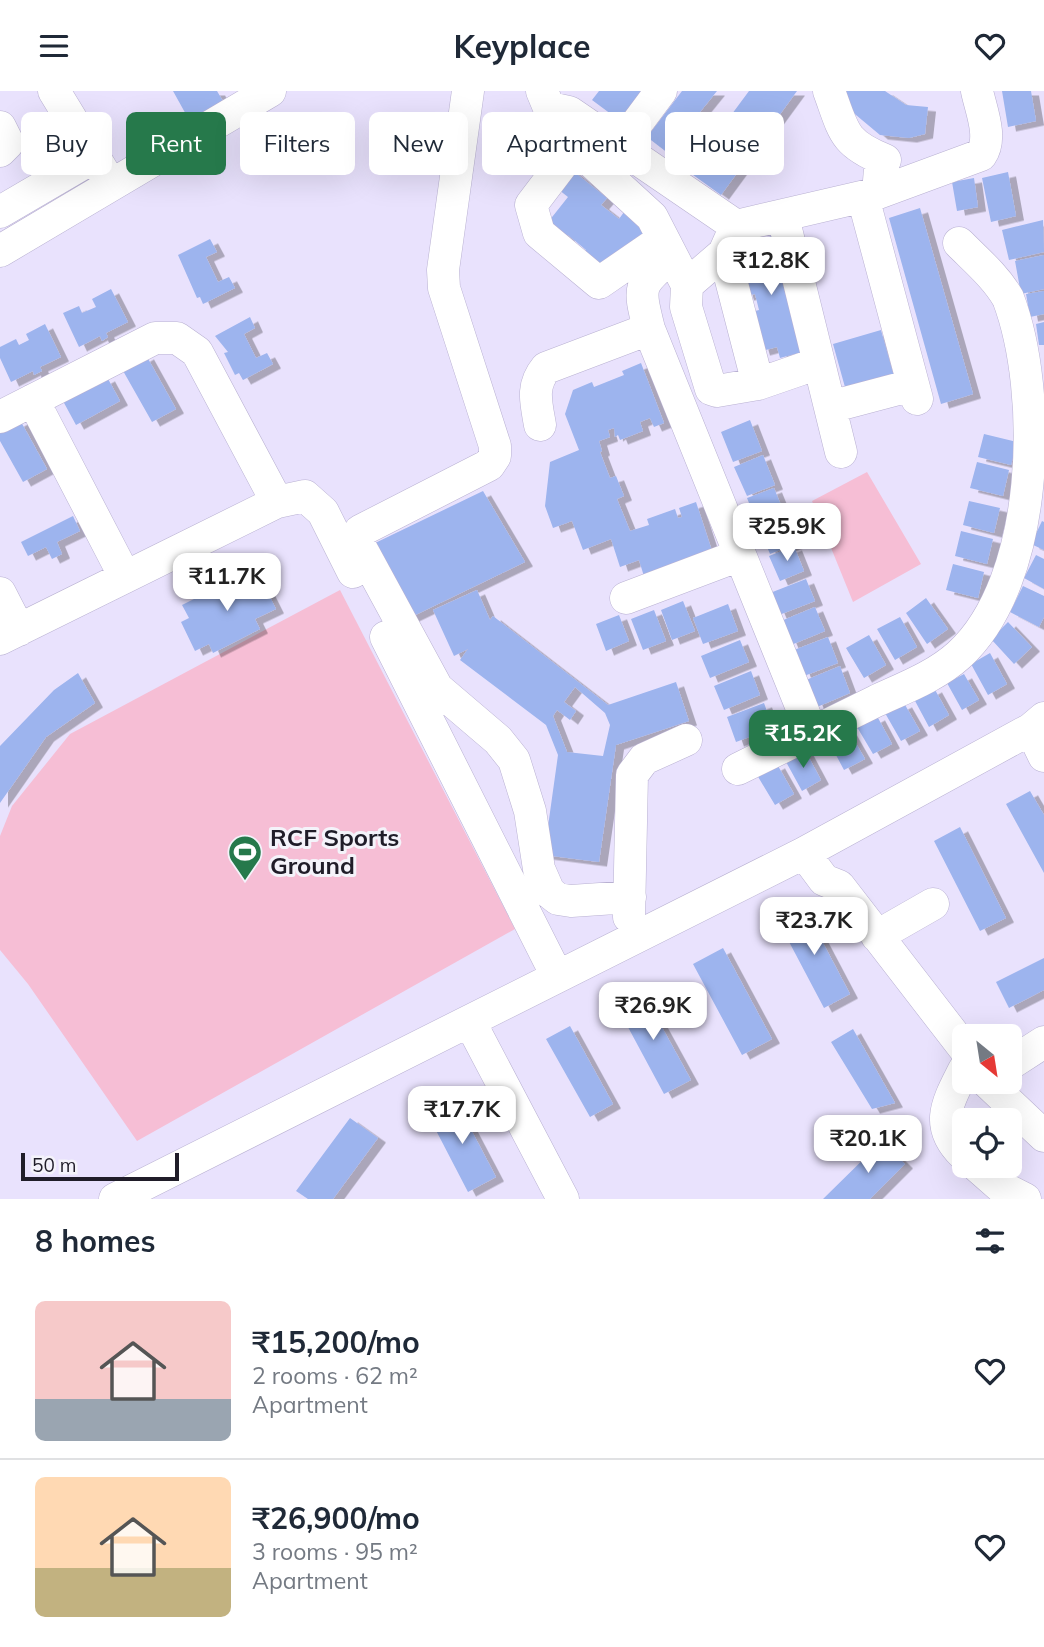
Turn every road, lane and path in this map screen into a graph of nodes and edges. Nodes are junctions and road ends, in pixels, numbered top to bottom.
1 (54, 91) edge
2 (270, 91) edge
3 (468, 91) edge
4 (661, 91) edge
5 (829, 91) edge
6 (977, 91) edge
7 (546, 100) edge
8 (67, 112) edge
9 (569, 112) edge
10 (645, 112) edge
11 (0, 127) edge
12 (0, 151) edge
13 (885, 160) junction
14 (651, 172) edge
15 (63, 175) edge
16 (106, 175) edge
17 (554, 175) edge
18 (607, 175) edge
19 (928, 175) junction
20 (111, 183) junction
21 (870, 195) junction
22 (0, 212) edge
23 (783, 217) junction
24 (730, 239) junction
25 (959, 243) dead end
26 (668, 248) junction
27 (0, 251) edge
28 (687, 285) junction
29 (649, 329) junction
30 (819, 363) junction
31 (758, 384) junction
32 (33, 400) junction
33 (830, 407) junction
34 (0, 417) edge
35 (540, 425) dead end
36 (841, 452) dead end
37 (277, 502) junction
38 (740, 555) junction
39 (125, 577) junction
40 (0, 593) edge
41 (626, 598) dead end
42 (9, 635) edge
43 (812, 733) junction
44 (1040, 734) edge
45 (686, 740) dead end
46 (738, 769) dead end
47 (813, 847) junction
48 (629, 897) junction
49 (933, 904) dead end
50 (877, 936) junction
51 (629, 940) junction
52 (557, 976) junction
53 (470, 1022) junction
54 (952, 1033) edge
55 (1044, 1042) edge
56 (1022, 1055) edge
57 (964, 1094) edge
58 (1005, 1094) edge
59 (1044, 1136) edge
60 (952, 1138) edge
61 (991, 1178) edge
62 (135, 1194) edge
63 (563, 1199) edge
64 (1025, 1199) edge

1 - 8 street
2 - 20 street
3 - 48 street
4 - 10 street
5 - 13 street
6 - 19 street
7 - 9 street
11 - 12 street
13 - 19 street
13 - 21 street
14 - 24 street
15 - 22 street
16 - 20 street
17 - 26 street
18 - 26 street
19 - 21 street
20 - 27 street
21 - 23 street
21 - 33 street
23 - 24 street
23 - 30 street
24 - 28 street
24 - 31 street
25 - 43 street
26 - 28 street
26 - 29 street
28 - 31 street
29 - 35 street
29 - 38 street
30 - 31 street
30 - 33 street
32 - 34 street
32 - 37 street
32 - 39 street
33 - 36 street
37 - 39 street
37 - 52 street
38 - 41 street
38 - 43 street
39 - 42 street
40 - 42 street
43 - 46 street
44 - 47 street
45 - 48 street
47 - 50 street
47 - 51 street
48 - 51 street
49 - 50 street
50 - 54 street
51 - 52 street
52 - 53 street
53 - 62 street
53 - 63 street
55 - 56 street
57 - 60 street
58 - 59 street
61 - 64 street

